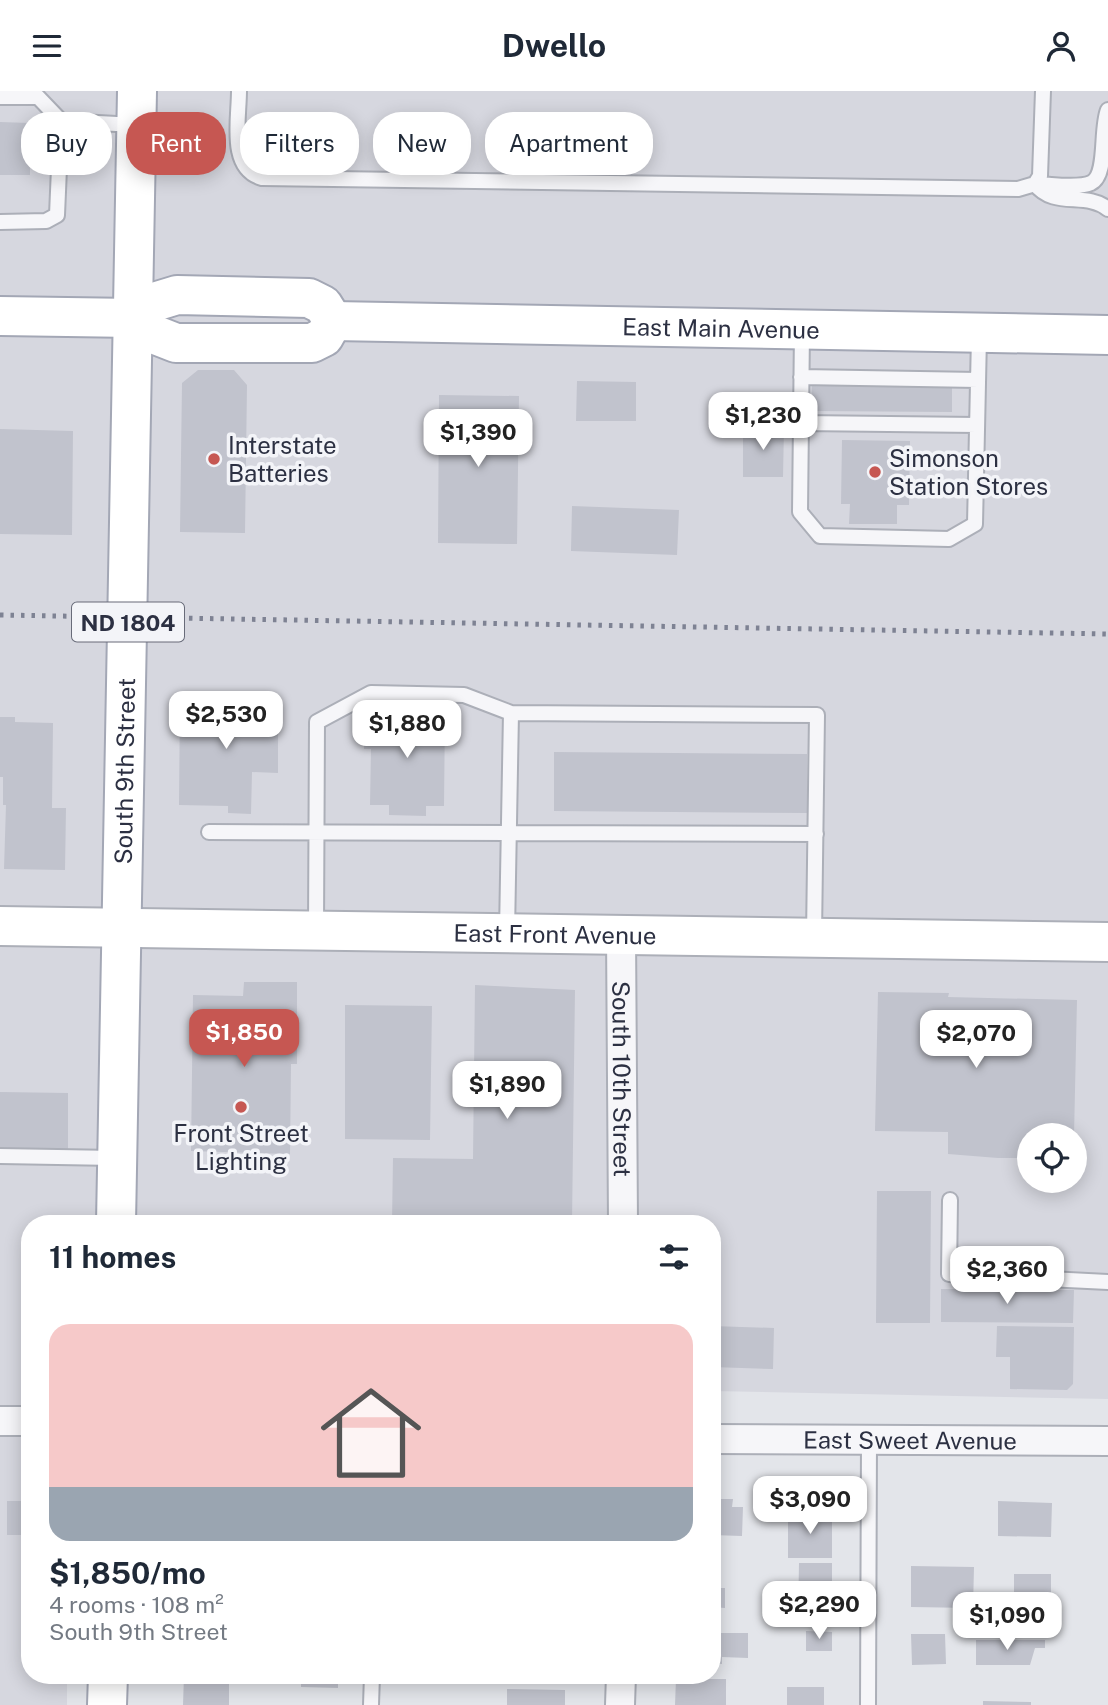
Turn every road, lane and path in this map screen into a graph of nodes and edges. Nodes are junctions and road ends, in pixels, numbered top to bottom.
1 (239, 91) edge
2 (1043, 91) edge
3 (0, 97) edge
4 (137, 108) edge
5 (1108, 110) edge
6 (52, 112) edge
7 (112, 112) edge
8 (59, 175) edge
9 (1035, 184) junction
10 (1091, 200) junction
11 (1108, 200) edge
12 (1108, 209) edge
13 (0, 222) edge
14 (0, 316) edge
15 (134, 319) junction
16 (802, 329) junction
17 (979, 333) junction
18 (1108, 335) edge
19 (801, 377) junction
20 (978, 380) junction
21 (801, 423) junction
22 (977, 425) junction
23 (511, 713) junction
24 (209, 832) dead end
25 (316, 832) junction
26 (509, 834) junction
27 (816, 834) junction
28 (0, 926) edge
29 (120, 927) junction
30 (316, 930) junction
31 (507, 933) junction
32 (621, 934) junction
33 (814, 937) junction
34 (1108, 941) edge
35 (0, 1156) edge
36 (117, 1158) junction
37 (950, 1201) dead end
38 (116, 1215) edge
39 (623, 1215) edge
40 (1108, 1282) edge
41 (0, 1421) edge
42 (21, 1422) edge
43 (721, 1439) edge
44 (869, 1441) junction
45 (1108, 1441) edge
46 (108, 1684) edge
47 (372, 1684) edge
48 (621, 1684) edge
49 (107, 1705) edge
50 (371, 1705) edge
51 (620, 1705) edge
52 (868, 1705) edge

1 - 9 lane
2 - 9 lane
3 - 6 lane
4 - 7 lane
4 - 15 main road, ND 1804
5 - 9 lane
8 - 13 lane
9 - 10 lane
10 - 11 lane
10 - 12 lane
14 - 15 main road
15 - 16 main road, East Main Avenue
15 - 29 main road, South 9th Street / ND 1804
16 - 17 main road, East Main Avenue
16 - 19 lane
17 - 18 main road, East Main Avenue
17 - 20 lane
19 - 20 lane
19 - 21 lane
20 - 22 lane
21 - 22 lane
21 - 22 lane
23 - 25 lane
23 - 26 lane
23 - 27 lane
24 - 25 lane
25 - 26 lane
25 - 30 lane
26 - 27 lane
26 - 31 lane
27 - 33 lane
28 - 29 main road, East Front Avenue
29 - 30 main road, East Front Avenue
29 - 36 main road, South 9th Street / ND 1804
30 - 31 main road, East Front Avenue
31 - 32 main road, East Front Avenue
32 - 33 main road, East Front Avenue
32 - 39 street, South 10th Street
33 - 34 main road, East Front Avenue
35 - 36 lane
36 - 38 main road, South 9th Street / ND 1804
37 - 40 lane
41 - 42 street
43 - 44 street, East Sweet Avenue
44 - 45 street, East Sweet Avenue
44 - 52 lane
46 - 49 main road
47 - 50 lane
48 - 51 street

